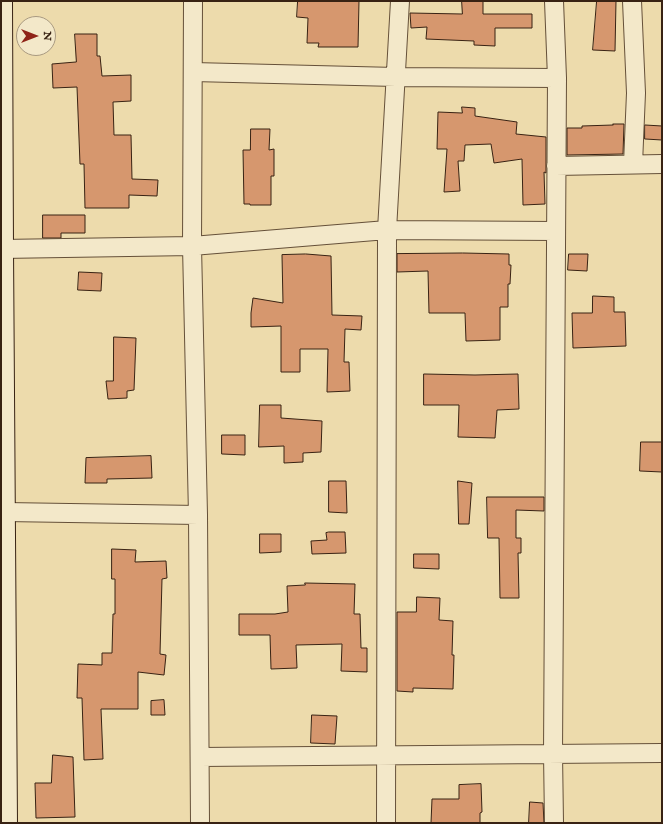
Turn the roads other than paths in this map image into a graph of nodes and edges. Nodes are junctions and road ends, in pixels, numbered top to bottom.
1 (2, 1) edge
2 (193, 1) edge
3 (400, 1) edge
4 (554, 1) edge
5 (632, 1) edge
6 (193, 72) junction
7 (396, 77) junction
8 (556, 78) junction
9 (632, 164) junction
10 (662, 164) edge
11 (556, 166) junction
12 (387, 230) junction
13 (556, 231) junction
14 (192, 246) junction
15 (1, 249) edge
16 (5, 512) junction
17 (198, 515) junction
18 (3, 540) edge
19 (3, 690) edge
20 (662, 752) edge
21 (553, 753) junction
22 (385, 755) junction
23 (200, 757) junction
24 (6, 823) edge
25 (200, 823) edge
26 (386, 823) edge
27 (554, 823) edge

1 - 15 street
2 - 6 street
3 - 7 street
4 - 8 street
5 - 9 street
6 - 7 street
6 - 14 street
7 - 8 street
7 - 12 street
8 - 11 street
9 - 10 street
9 - 11 street
11 - 13 street
12 - 13 street
12 - 14 street
12 - 22 street
13 - 21 street
14 - 15 street
14 - 17 street
15 - 16 street
16 - 17 street
16 - 18 street
17 - 23 street
18 - 19 street
19 - 24 street
20 - 21 street
21 - 22 street
21 - 27 street
22 - 23 street
22 - 26 street
23 - 25 street

